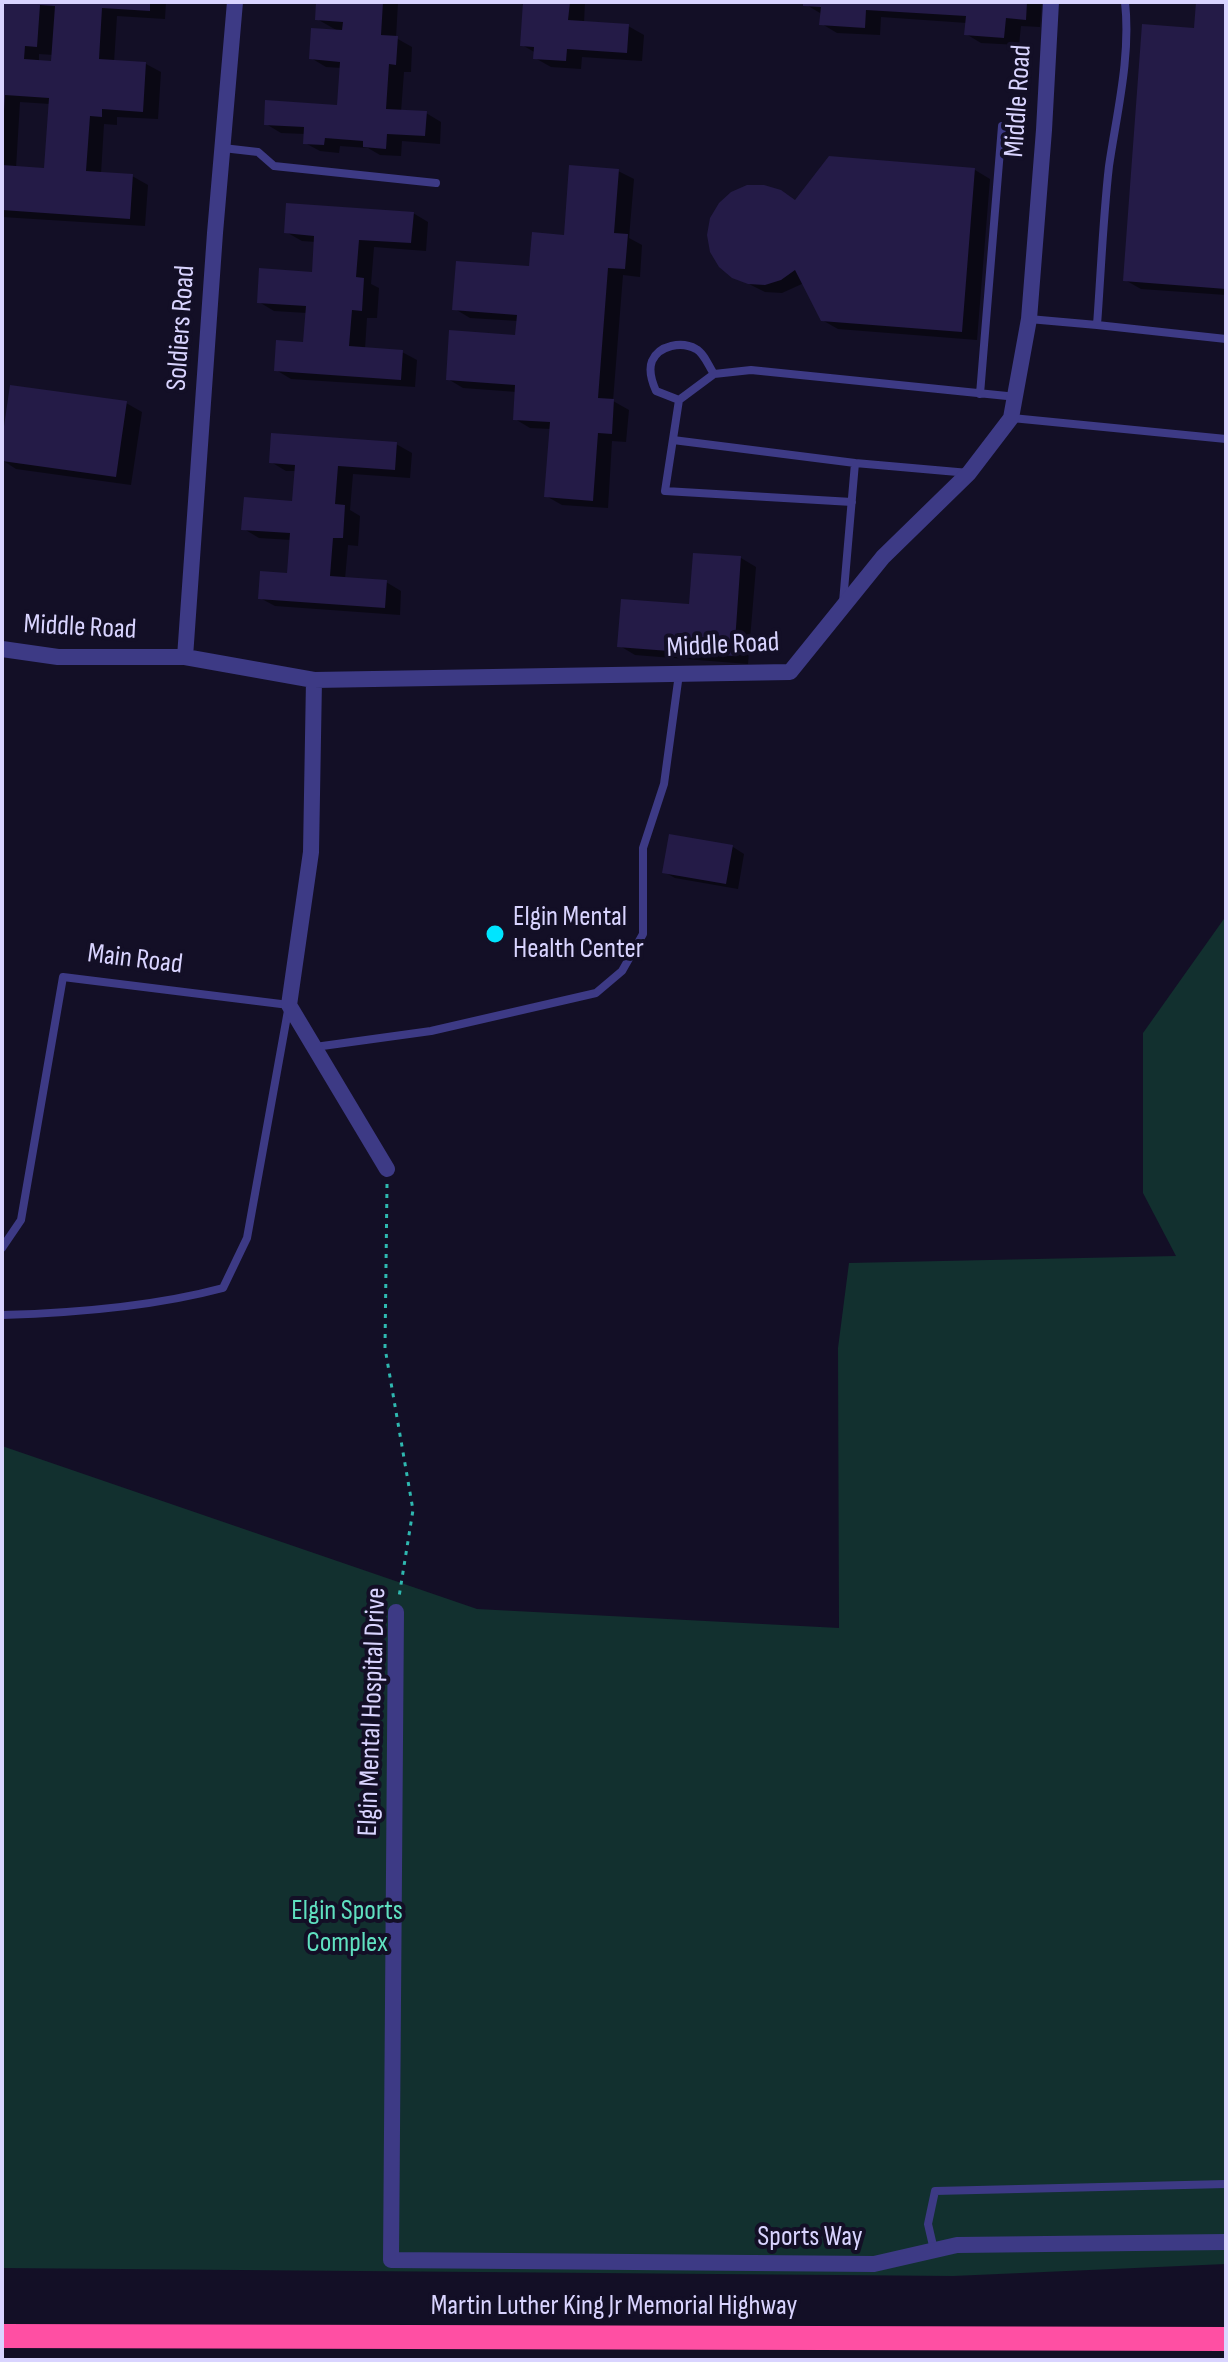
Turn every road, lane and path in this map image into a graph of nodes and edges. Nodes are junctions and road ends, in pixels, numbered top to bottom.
1 (235, 2) edge
2 (1051, 2) edge
3 (1125, 2) edge
4 (1002, 126) dead end
5 (222, 148) junction
6 (436, 183) dead end
7 (1029, 319) junction
8 (1097, 325) junction
9 (1226, 339) edge
10 (714, 374) junction
11 (980, 394) junction
12 (1017, 397) junction
13 (679, 400) junction
14 (1011, 418) junction
15 (1226, 439) edge
16 (673, 440) junction
17 (855, 463) junction
18 (969, 473) junction
19 (852, 502) junction
20 (843, 607) junction
21 (2, 649) edge
22 (185, 657) junction
23 (679, 674) junction
24 (314, 680) junction
25 (289, 1005) junction
26 (314, 1047) junction
27 (387, 1169) joint
28 (2, 1248) edge
29 (2, 1315) edge
30 (396, 1612) joint
31 (1226, 2184) edge
32 (1226, 2242) edge
33 (934, 2251) junction
34 (391, 2260) joint
35 (2, 2336) edge
36 (1226, 2339) edge

1 - 5 street, Soldiers Road
2 - 7 street, Middle Road
3 - 8 lane
4 - 11 lane
5 - 6 lane
5 - 22 street, Soldiers Road
7 - 8 lane
7 - 12 street, Middle Road
8 - 9 lane
10 - 11 lane
10 - 13 lane
10 - 13 lane
11 - 12 lane
12 - 14 street, Middle Road
13 - 16 lane
14 - 15 lane
14 - 18 street, Middle Road
16 - 17 lane
16 - 19 lane
17 - 18 lane
17 - 19 lane
18 - 20 street, Middle Road
19 - 20 lane
20 - 23 street, Middle Road
21 - 22 street, Middle Road
22 - 24 street, Middle Road
23 - 24 street, Middle Road
23 - 26 lane
24 - 25 street
25 - 26 street
25 - 28 lane, Main Road
25 - 29 lane
26 - 27 street
27 - 30 path, Elgin Mental Hospital Drive
30 - 34 street, Elgin Mental Hospital Drive
31 - 33 lane
32 - 33 street, Sports Way
33 - 34 street, Sports Way
35 - 36 highway, Martin Luther King Jr Memorial Highway

